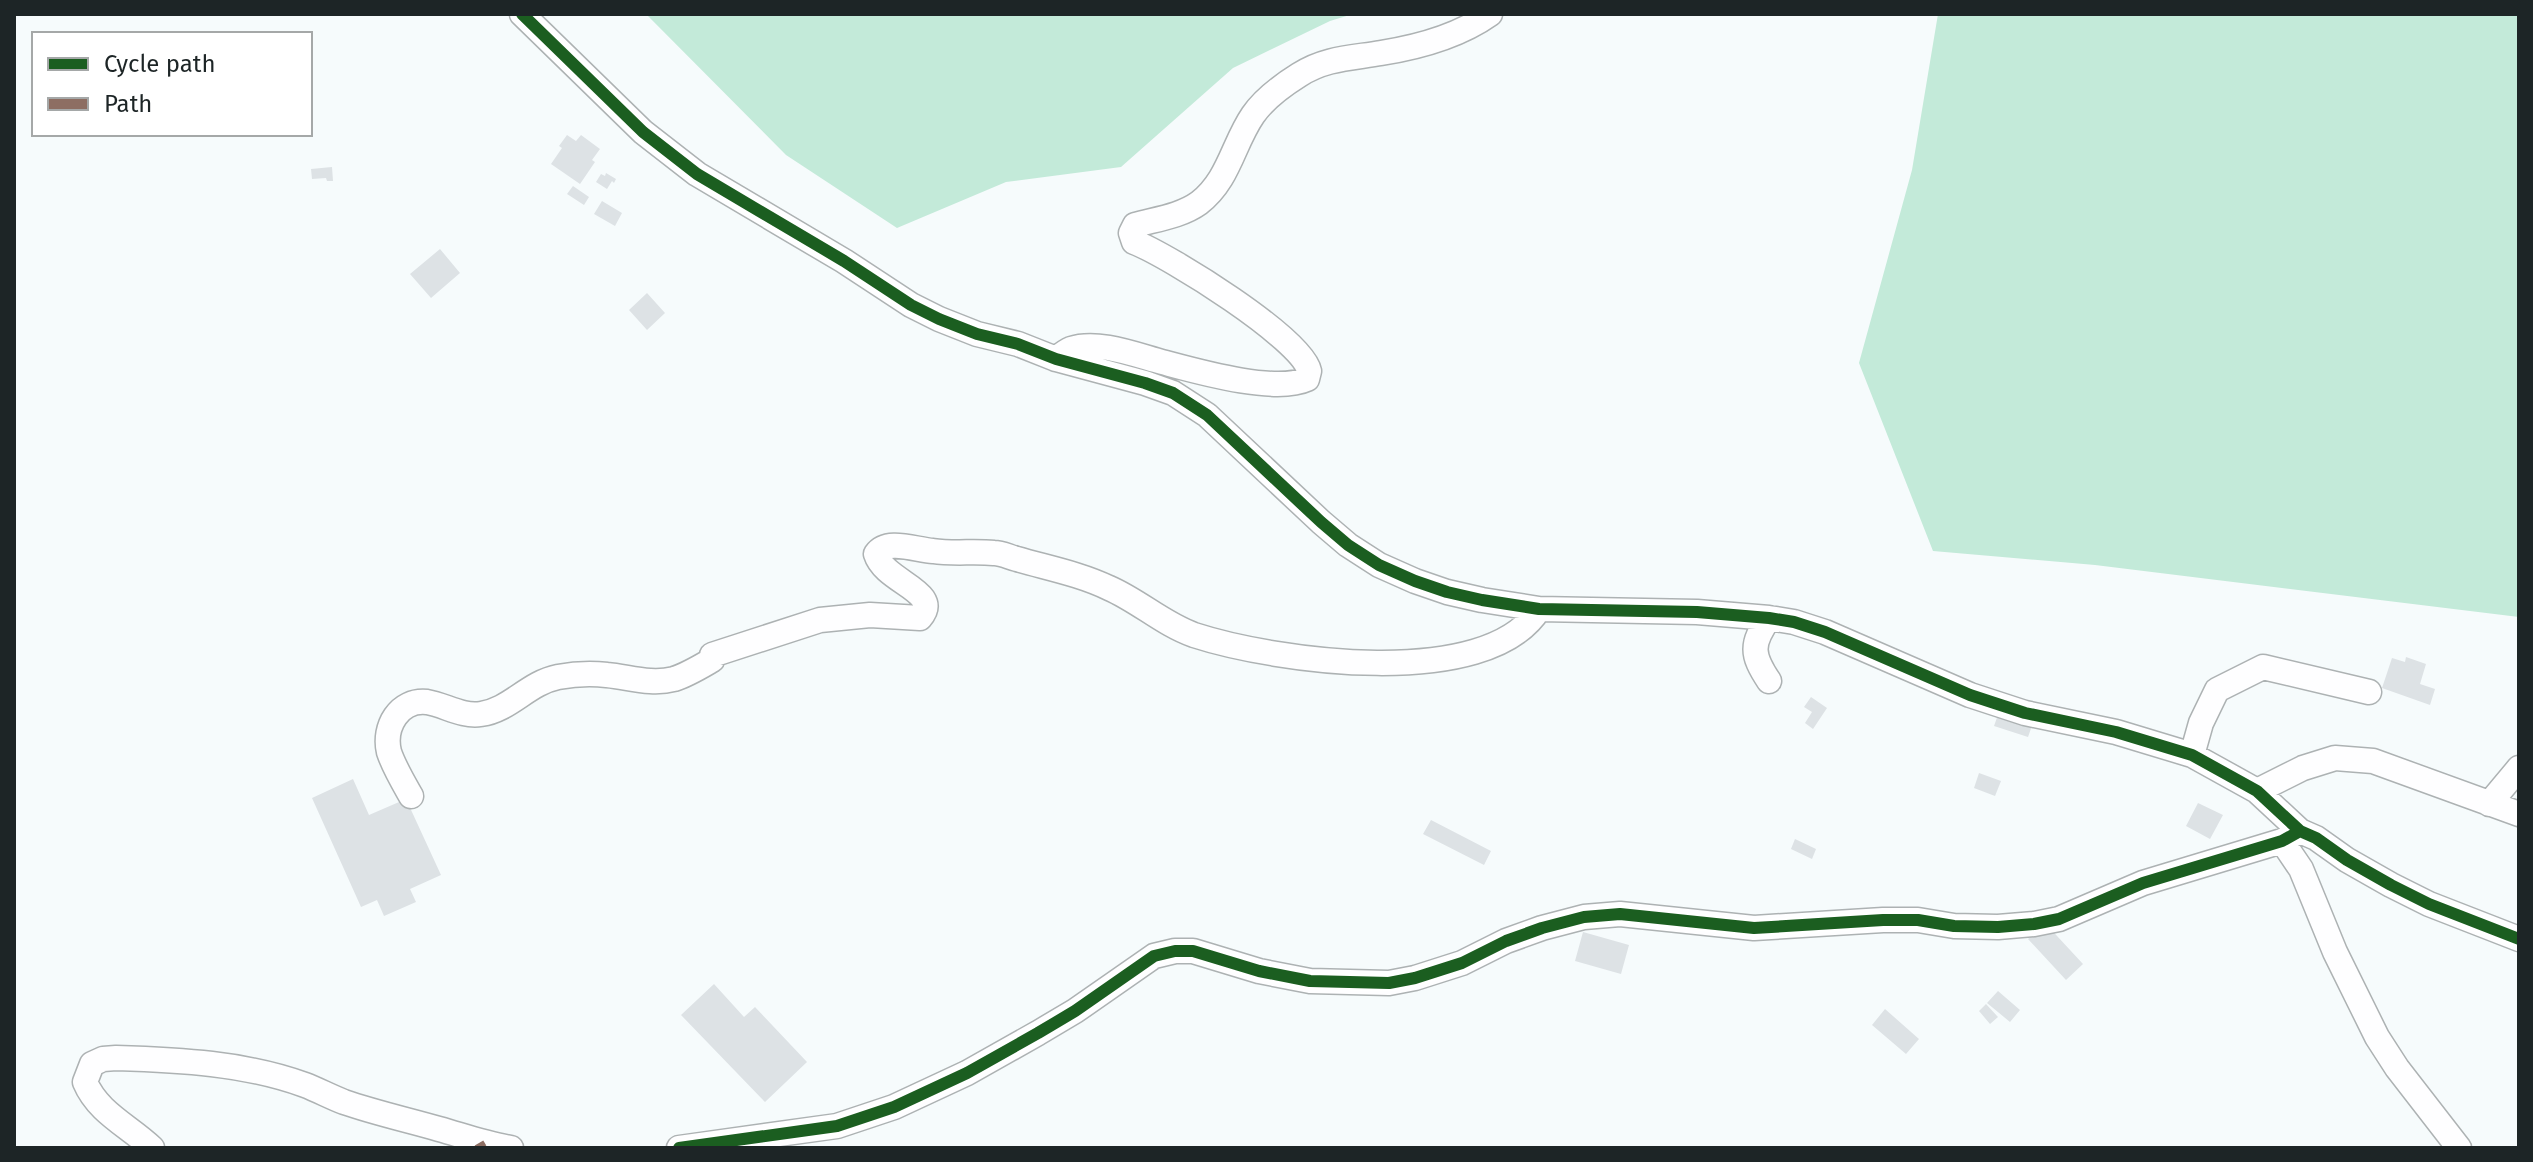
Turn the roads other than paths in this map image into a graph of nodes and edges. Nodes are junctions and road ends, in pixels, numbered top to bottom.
1 (522, 14) edge
2 (1490, 14) edge
3 (1056, 359) junction
4 (1539, 609) junction
5 (1769, 618) junction
6 (1769, 681) dead end
7 (2369, 692) dead end
8 (2192, 755) junction
9 (2519, 768) edge
10 (2257, 791) junction
11 (411, 796) dead end
12 (2489, 804) junction
13 (2519, 814) edge
14 (2291, 836) junction
15 (2519, 939) edge
16 (152, 1148) edge
17 (511, 1148) edge
18 (679, 1148) edge
19 (2459, 1148) edge

1 - 3 street
2 - 3 street
3 - 4 street
4 - 5 street
4 - 11 street
5 - 6 street
5 - 8 street
7 - 8 street
8 - 10 street
9 - 12 street
10 - 12 street
10 - 14 street
12 - 13 street
14 - 15 street
14 - 18 street
14 - 19 street
16 - 17 street

